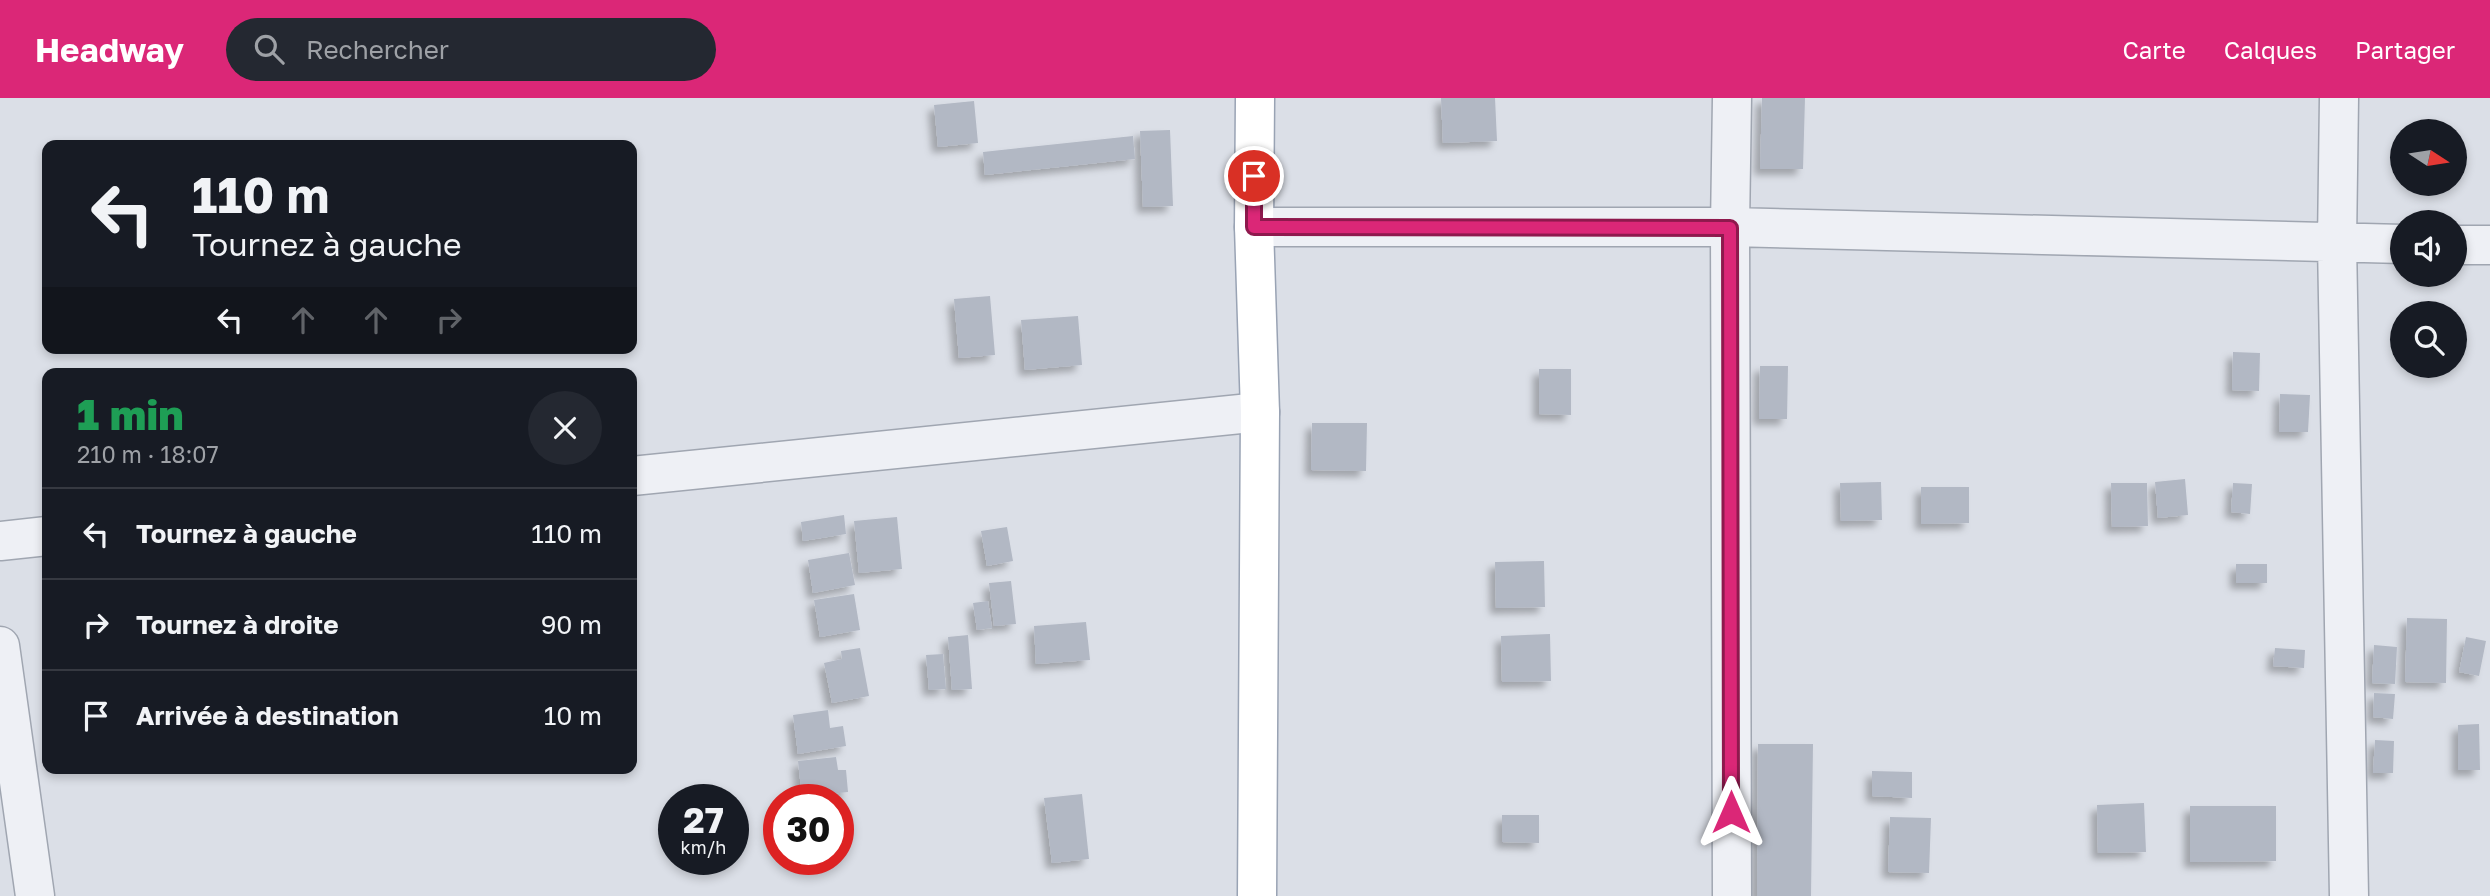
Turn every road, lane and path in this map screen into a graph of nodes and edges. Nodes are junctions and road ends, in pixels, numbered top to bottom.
1 (1255, 98) edge
2 (1732, 98) edge
3 (2339, 98) edge
4 (1254, 227) junction
5 (1730, 228) junction
6 (2337, 243) junction
7 (2390, 244) edge
8 (2467, 245) edge
9 (2490, 245) edge
10 (1260, 412) junction
11 (637, 475) edge
12 (42, 537) edge
13 (0, 541) edge
14 (0, 646) edge
15 (35, 896) edge
16 (1257, 896) edge
17 (1732, 896) edge
18 (2349, 896) edge

1 - 4 main road
2 - 5 street
3 - 6 street
4 - 5 street
4 - 10 main road
5 - 6 street
5 - 17 street
6 - 7 street
6 - 18 street
8 - 9 street
10 - 11 street
10 - 16 main road
12 - 13 street
14 - 15 street

